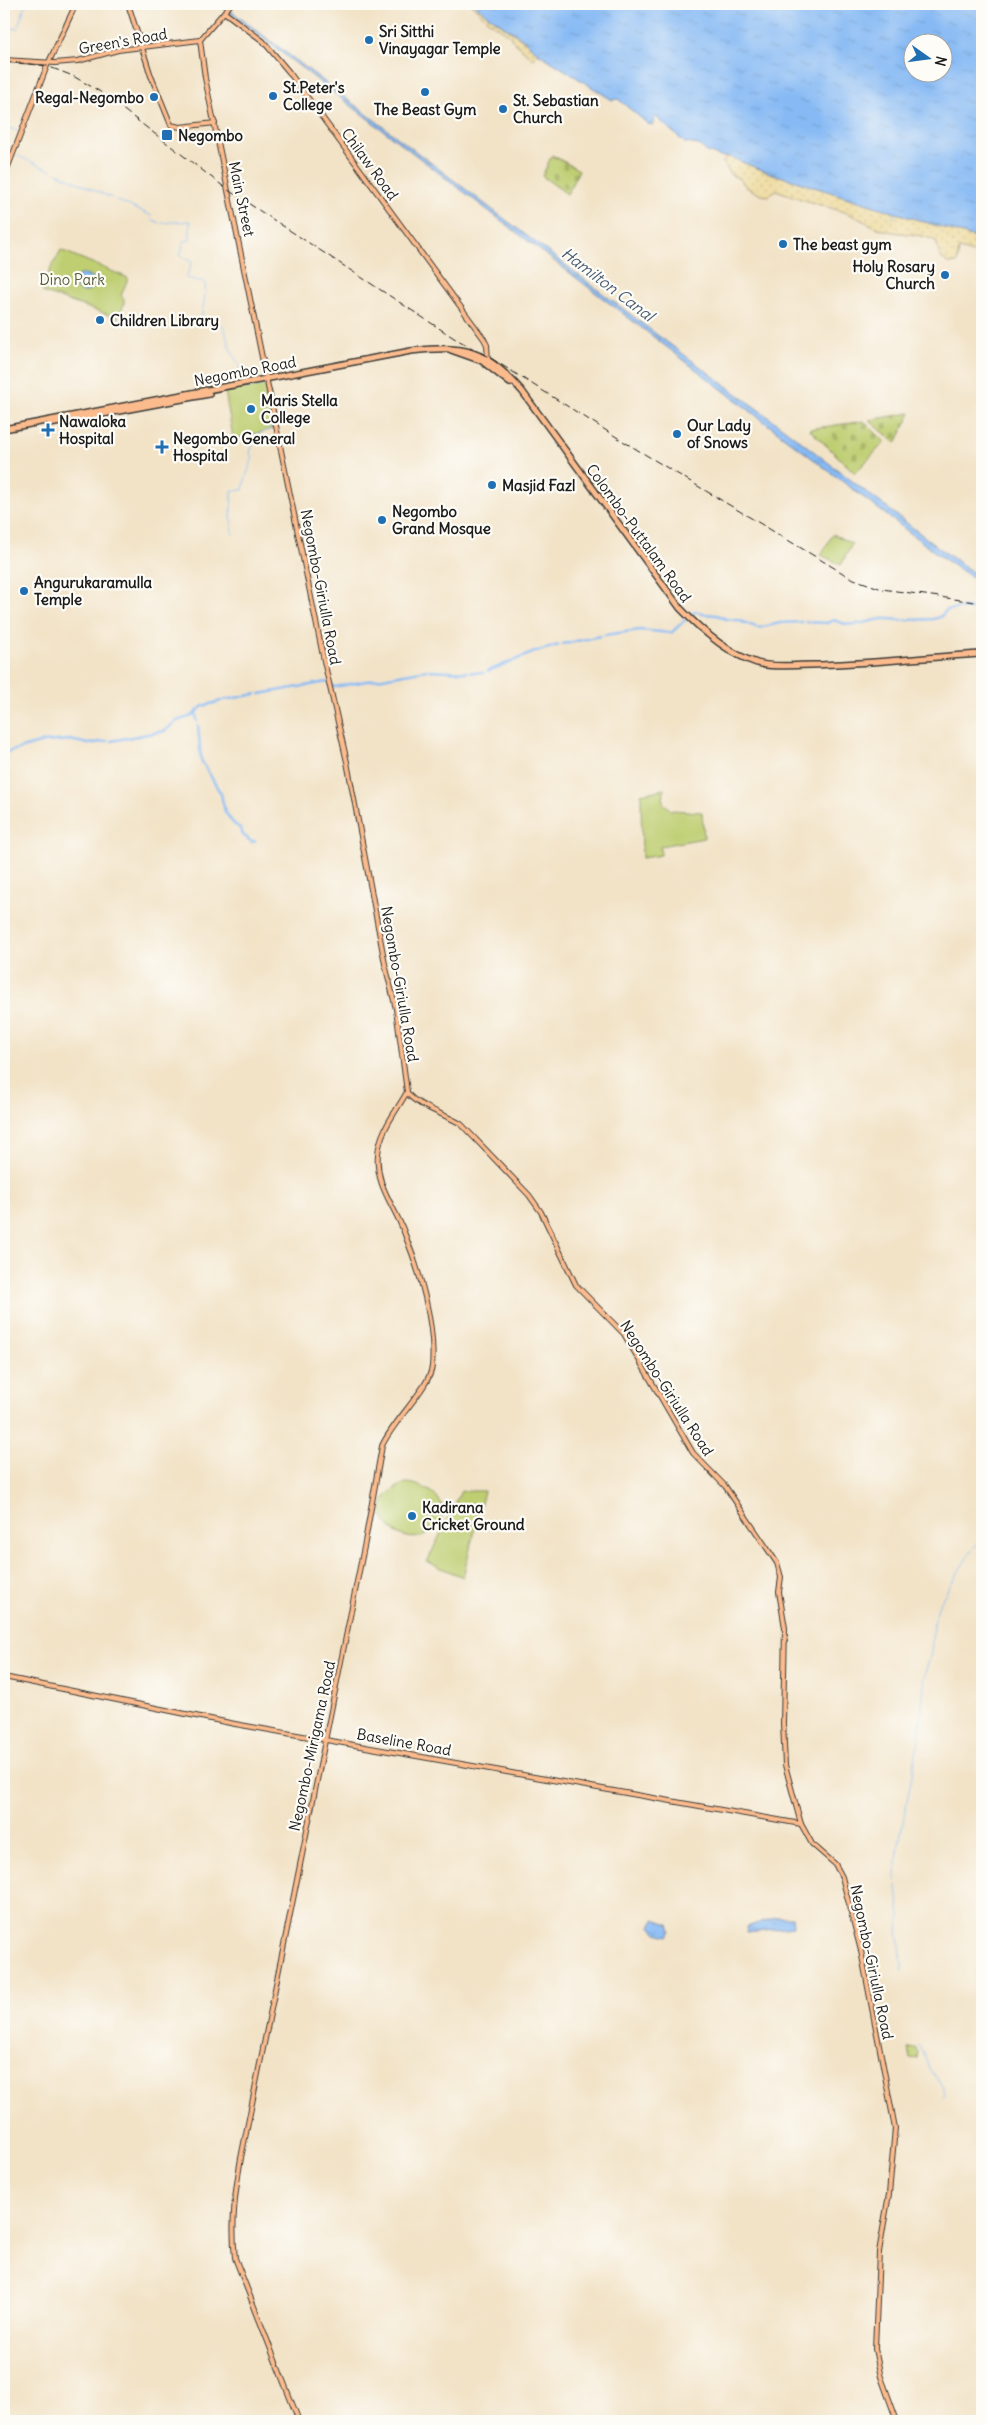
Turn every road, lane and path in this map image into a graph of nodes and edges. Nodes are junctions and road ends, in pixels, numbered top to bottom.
1 (76, 4) edge
2 (128, 4) edge
3 (229, 6) edge
4 (224, 12) junction
5 (200, 40) junction
6 (141, 47) junction
7 (4, 60) edge
8 (49, 63) junction
9 (215, 122) junction
10 (4, 176) edge
11 (485, 361) junction
12 (268, 381) junction
13 (4, 430) edge
14 (982, 655) edge
15 (407, 1092) junction
16 (4, 1677) edge
17 (325, 1740) junction
18 (801, 1824) junction
19 (299, 2421) edge
20 (897, 2421) edge

1 - 8 main road
2 - 6 main road
3 - 4 main road
4 - 5 main road
4 - 11 main road, Chilaw Road
5 - 6 main road, Green's Road
5 - 9 main road, Main Street
6 - 8 main road, Green's Road
6 - 9 main road
7 - 8 main road, Green's Road
8 - 10 main road
9 - 12 main road, Main Street
11 - 12 highway, Negombo Road
11 - 14 highway, Colombo-Puttalam Road
12 - 13 highway, Negombo Road
12 - 15 main road, Negombo-Giriulla Road
15 - 17 main road, Negombo-Mirigama Road
15 - 18 main road, Negombo-Giriulla Road
16 - 17 main road, Baseline Road
17 - 18 main road, Baseline Road
17 - 19 main road, Negombo-Mirigama Road
18 - 20 main road, Negombo-Giriulla Road

